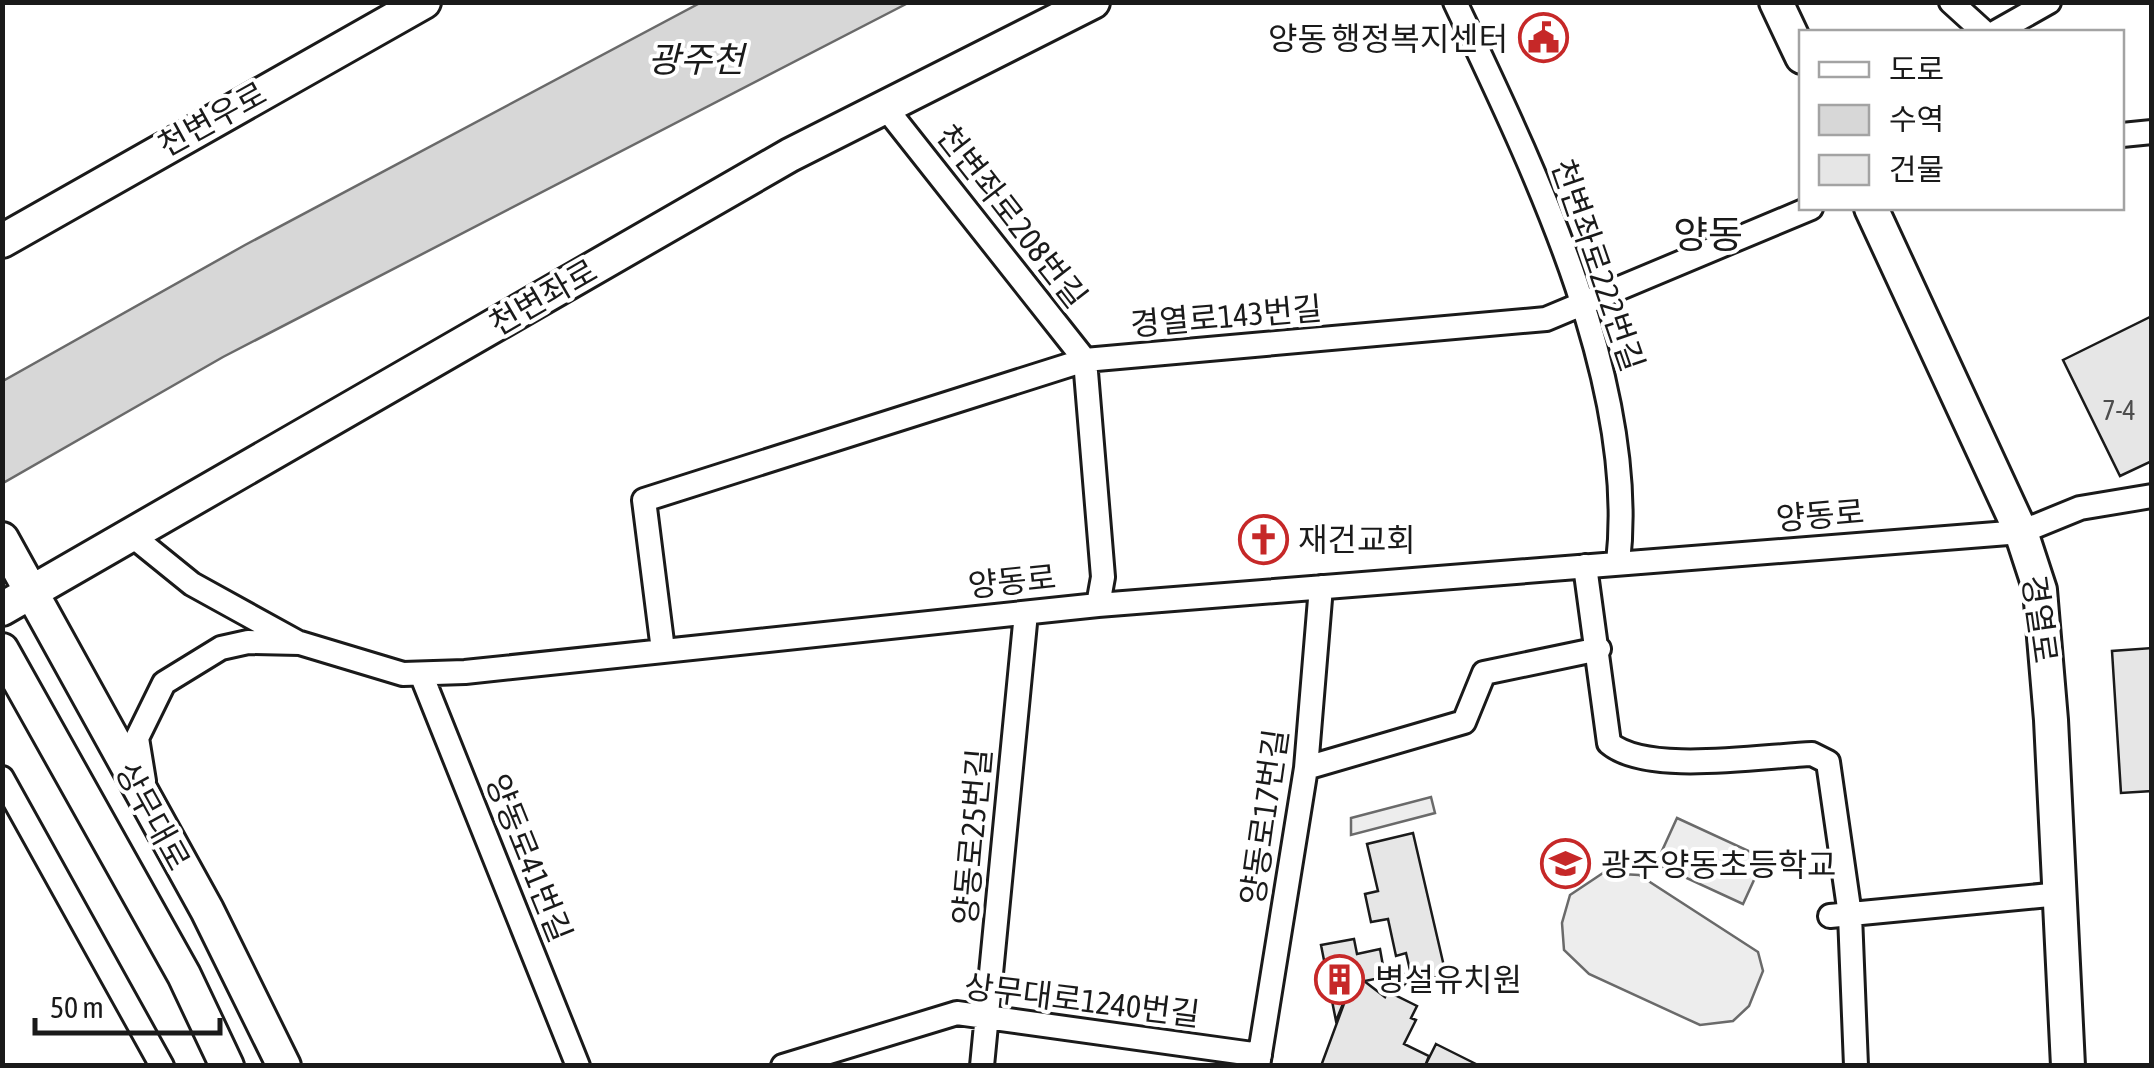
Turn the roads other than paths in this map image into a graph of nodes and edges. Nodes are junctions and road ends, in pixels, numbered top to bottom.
1 (424, 2) edge
2 (1093, 2) edge
3 (1455, 2) edge
4 (1776, 2) edge
5 (1951, 2) edge
6 (2049, 2) edge
7 (1982, 30) edge
8 (2000, 30) edge
9 (1799, 51) edge
10 (885, 107) junction
11 (2124, 135) edge
12 (2150, 136) edge
13 (1806, 210) edge
14 (1872, 210) edge
15 (2, 241) edge
16 (1581, 307) junction
17 (1084, 360) junction
18 (2152, 496) edge
19 (2021, 532) junction
20 (129, 533) junction
21 (2, 540) edge
22 (1618, 564) junction
23 (1585, 566) junction
24 (1321, 587) junction
25 (17, 590) edge
26 (1098, 605) junction
27 (1026, 613) junction
28 (300, 643) junction
29 (1599, 649) junction
30 (2, 650) edge
31 (663, 650) junction
32 (421, 674) junction
33 (1306, 768) junction
34 (2, 778) edge
35 (152, 814) junction
36 (2060, 894) junction
37 (1840, 916) junction
38 (988, 1016) junction
39 (1259, 1060) edge
40 (162, 1066) edge
41 (227, 1066) edge
42 (284, 1066) edge
43 (578, 1066) edge
44 (782, 1066) edge
45 (982, 1066) edge
46 (1856, 1066) edge
47 (2068, 1066) edge

1 - 15 street, 천변우로
2 - 10 street, 천변좌로
3 - 16 street, 천변좌로222번길
4 - 9 street
5 - 7 street
6 - 8 street
10 - 17 street, 천변좌로208번길
10 - 20 street, 천변좌로
11 - 12 street
13 - 16 street, 경열로143번길
14 - 19 street, 경열로
16 - 17 street, 경열로143번길
16 - 22 street, 천변좌로222번길
17 - 26 street
17 - 31 street, 경열로143번길
18 - 19 street, 양동로
19 - 22 street, 양동로
19 - 36 street, 경열로
20 - 25 street, 천변좌로
20 - 28 street
21 - 25 street, 상무대로
22 - 23 street, 양동로
23 - 24 street, 양동로
23 - 29 street
24 - 26 street, 양동로
24 - 33 street, 양동로17번길
25 - 35 street, 상무대로
26 - 27 street, 양동로
27 - 31 street, 양동로
27 - 38 street, 양동로25번길
28 - 32 street, 양동로
28 - 35 street, 양동로
29 - 33 street
29 - 37 street
30 - 41 street, 상무대로
31 - 32 street, 양동로
32 - 43 street, 양동로41번길
33 - 39 street, 양동로17번길
34 - 40 street
35 - 42 street, 상무대로
36 - 37 street
36 - 47 street, 경열로
37 - 46 street
38 - 39 street, 상무대로1240번길
38 - 44 street, 상무대로1240번길
38 - 45 street, 양동로25번길

